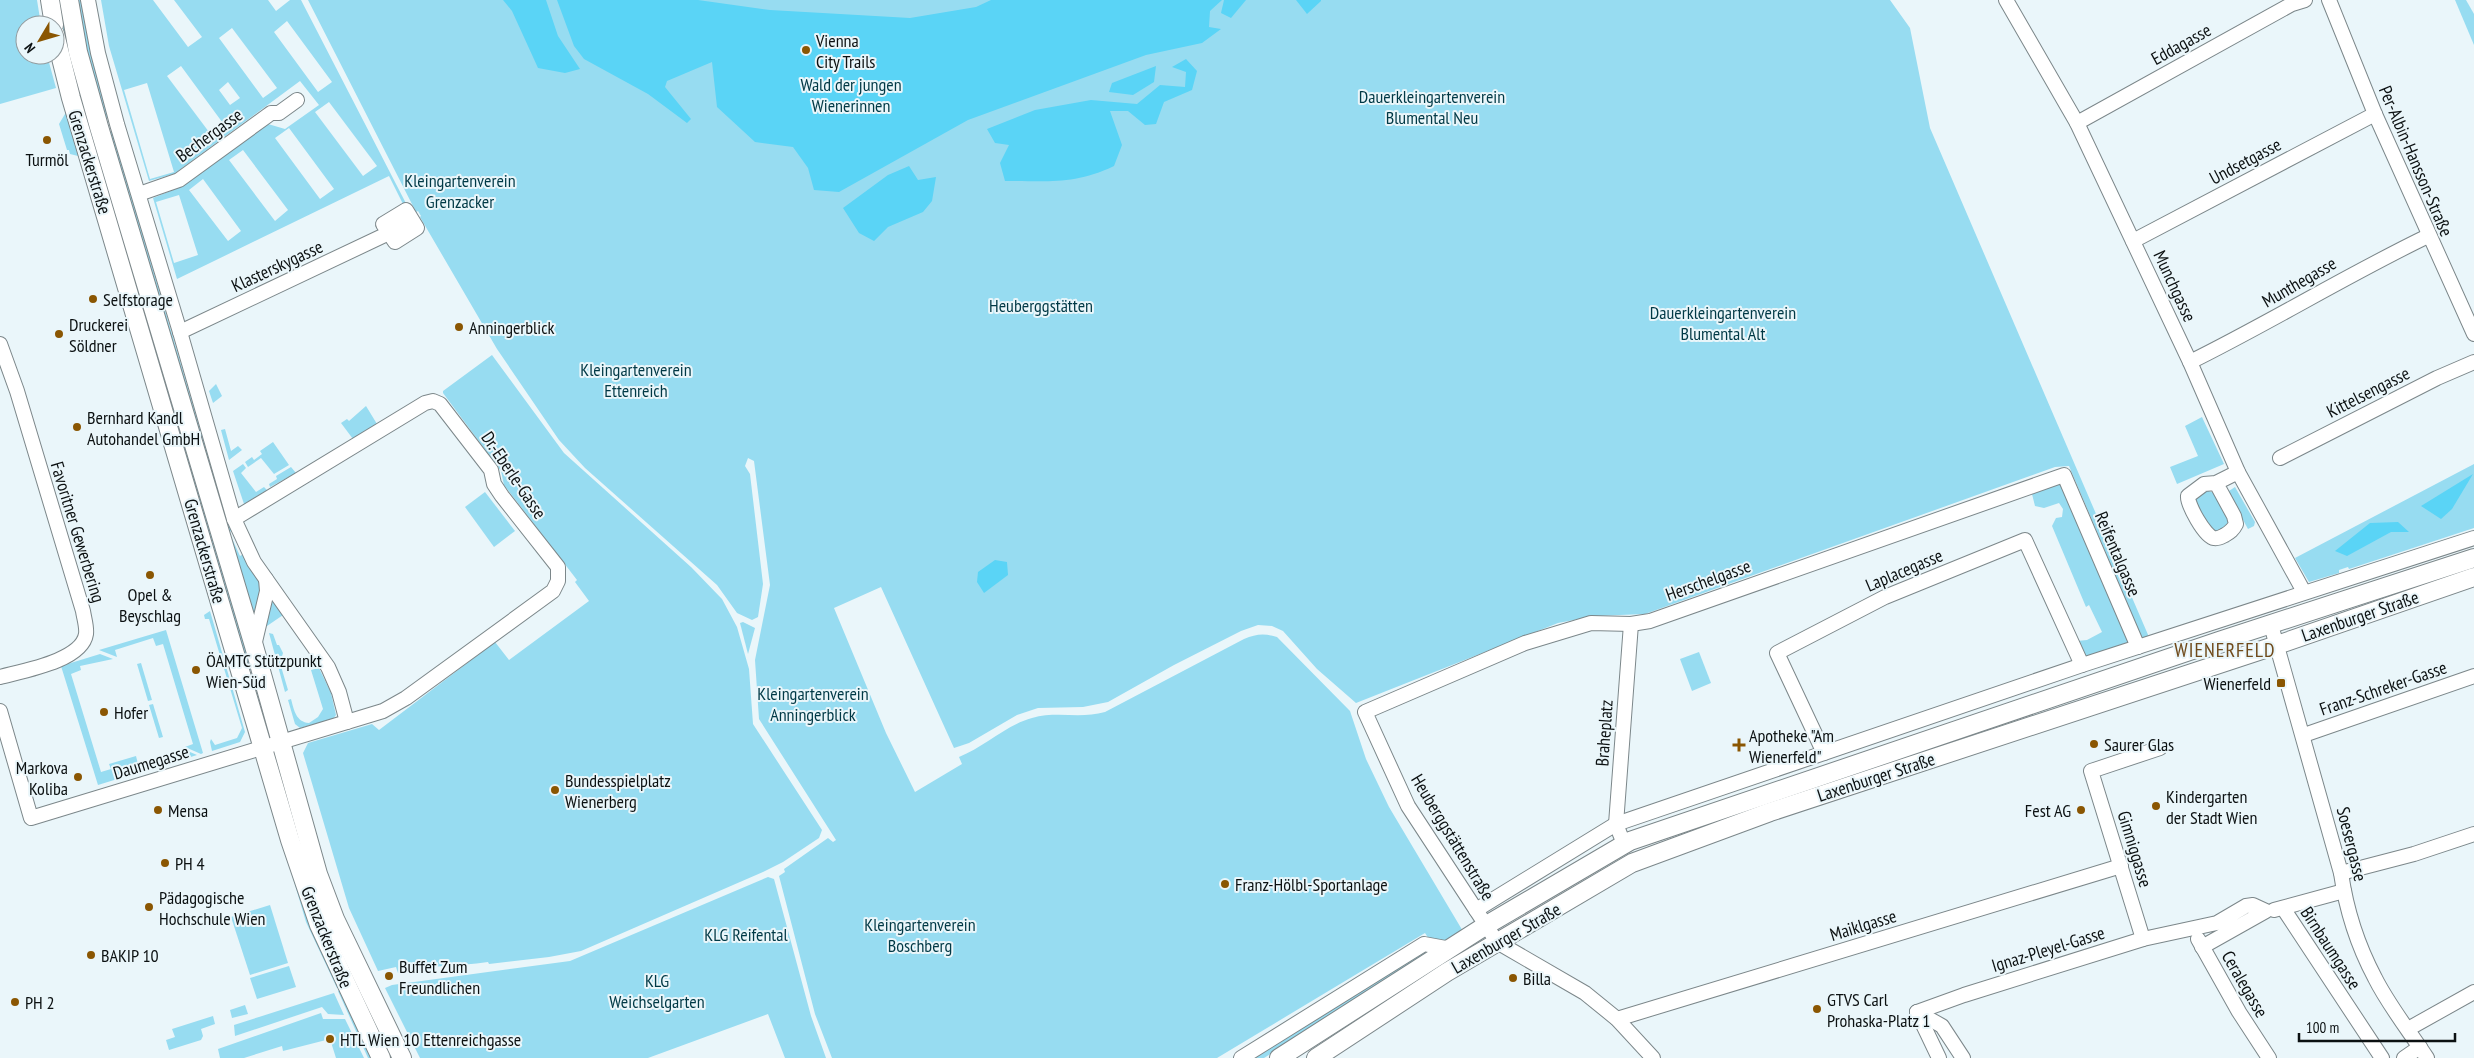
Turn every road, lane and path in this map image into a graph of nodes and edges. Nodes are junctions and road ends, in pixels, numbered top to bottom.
1 (50, 0) edge
2 (69, 0) edge
3 (88, 0) edge
4 (2305, 0) edge
5 (2329, 0) edge
6 (2012, 2) edge
7 (52, 15) edge
8 (62, 65) edge
9 (297, 100) dead end
10 (2374, 114) junction
11 (2077, 123) junction
12 (117, 124) junction
13 (99, 127) junction
14 (139, 194) junction
15 (408, 221) dead end
16 (2428, 236) junction
17 (2133, 241) junction
18 (180, 332) junction
19 (2474, 334) edge
20 (0, 344) edge
21 (2190, 362) junction
22 (2474, 362) edge
23 (2280, 458) dead end
24 (2238, 472) junction
25 (2064, 475) joint
26 (2216, 483) dead end
27 (234, 519) junction
28 (2474, 538) edge
29 (2474, 558) edge
30 (2474, 577) edge
31 (266, 579) junction
32 (2304, 592) junction
33 (1631, 624) junction
34 (2271, 625) junction
35 (2277, 645) junction
36 (254, 646) junction
37 (2138, 647) junction
38 (2082, 665) junction
39 (2474, 676) edge
40 (0, 677) edge
41 (0, 711) edge
42 (1365, 712) joint
43 (347, 722) junction
44 (2304, 735) junction
45 (281, 744) junction
46 (2160, 748) dead end
47 (263, 749) junction
48 (1824, 753) junction
49 (1616, 824) junction
50 (2474, 834) edge
51 (1624, 844) junction
52 (2121, 866) junction
53 (2341, 873) junction
54 (2344, 891) junction
55 (2283, 908) junction
56 (1476, 910) junction
57 (2266, 911) junction
58 (1485, 926) junction
59 (2192, 928) junction
60 (2143, 939) junction
61 (1497, 942) junction
62 (2202, 946) junction
63 (1451, 949) junction
64 (2474, 992) edge
65 (1917, 1012) junction
66 (1617, 1019) junction
67 (2408, 1030) junction
68 (2424, 1053) edge
69 (381, 1058) edge
70 (402, 1058) edge
71 (1241, 1058) edge
72 (1279, 1058) edge
73 (1316, 1058) edge
74 (1653, 1058) edge
75 (1939, 1058) edge
76 (1963, 1058) edge
77 (2269, 1058) edge
78 (2382, 1058) edge
79 (2404, 1058) edge

1 - 7 main road
2 - 13 main road, Grenzackerstraße
3 - 12 street, Grenzackerstraße
4 - 11 street, Eddagasse
5 - 10 street, Per-Albin-Hansson-Straße
6 - 11 street, Munchgasse
8 - 47 main road, Grenzackerstraße
9 - 14 street, Bechergasse
10 - 16 street, Per-Albin-Hansson-Straße
10 - 17 street, Undsetgasse
11 - 17 street, Munchgasse
12 - 13 street, Grenzackerstraße
12 - 14 street, Grenzackerstraße
13 - 36 main road, Grenzackerstraße
14 - 18 street, Grenzackerstraße
15 - 18 street, Klasterskygasse
16 - 19 street, Per-Albin-Hansson-Straße
16 - 21 street, Munthegasse
17 - 21 street, Munchgasse
18 - 27 street, Grenzackerstraße
20 - 40 street, Favoritner Gewerbering
21 - 24 street, Munchgasse
22 - 23 street, Kittelsengasse
24 - 26 street
24 - 32 street, Munchgasse
25 - 33 street, Herschelgasse
25 - 37 street, Reifentalgasse
27 - 31 street, Grenzackerstraße
27 - 43 street, Dr.-Eberle-Gasse
28 - 32 street
29 - 34 main road, Laxenburger Straße
30 - 35 main road, Laxenburger Straße
31 - 36 street
31 - 43 street, Grenzackerstraße
32 - 37 street
33 - 42 street, Herschelgasse
33 - 49 street, Braheplatz
34 - 35 street, Soesergasse
34 - 51 main road, Laxenburger Straße
35 - 44 street, Soesergasse
35 - 61 main road, Laxenburger Straße
36 - 45 main road, Grenzackerstraße
37 - 38 street
38 - 48 street
38 - 48 street, Laplacegasse
39 - 44 street, Franz-Schreker-Gasse
41 - 47 street, Daumegasse
42 - 56 street, Heuberggstättenstraße
43 - 45 street
44 - 53 street, Soesergasse
45 - 47 street, Daumegasse
45 - 70 main road, Grenzackerstraße
46 - 52 street, Gimniggasse
47 - 69 main road, Grenzackerstraße
48 - 49 street
49 - 51 street, Braheplatz
49 - 56 street
50 - 53 street
51 - 58 main road, Laxenburger Straße
52 - 60 street, Gimniggasse
52 - 66 street, Maiklgasse
53 - 54 street, Soesergasse
54 - 55 street
54 - 67 street, Soesergasse
55 - 57 street
55 - 78 street, Birnbaumgasse
56 - 58 street, Heuberggstättenstraße
57 - 59 street, Ignaz-Pleyel-Gasse
57 - 62 street
58 - 61 street, Heuberggstättenstraße
58 - 63 main road, Laxenburger Straße
59 - 60 street, Ignaz-Pleyel-Gasse
59 - 62 street, Ceralegasse
60 - 65 street, Ignaz-Pleyel-Gasse
61 - 66 street
61 - 73 main road, Laxenburger Straße
62 - 77 street, Ceralegasse
63 - 71 street, Laxenburger Straße
63 - 72 main road, Laxenburger Straße
64 - 67 street
65 - 75 street
65 - 76 street
66 - 74 street
67 - 68 street, Soesergasse
68 - 79 street

